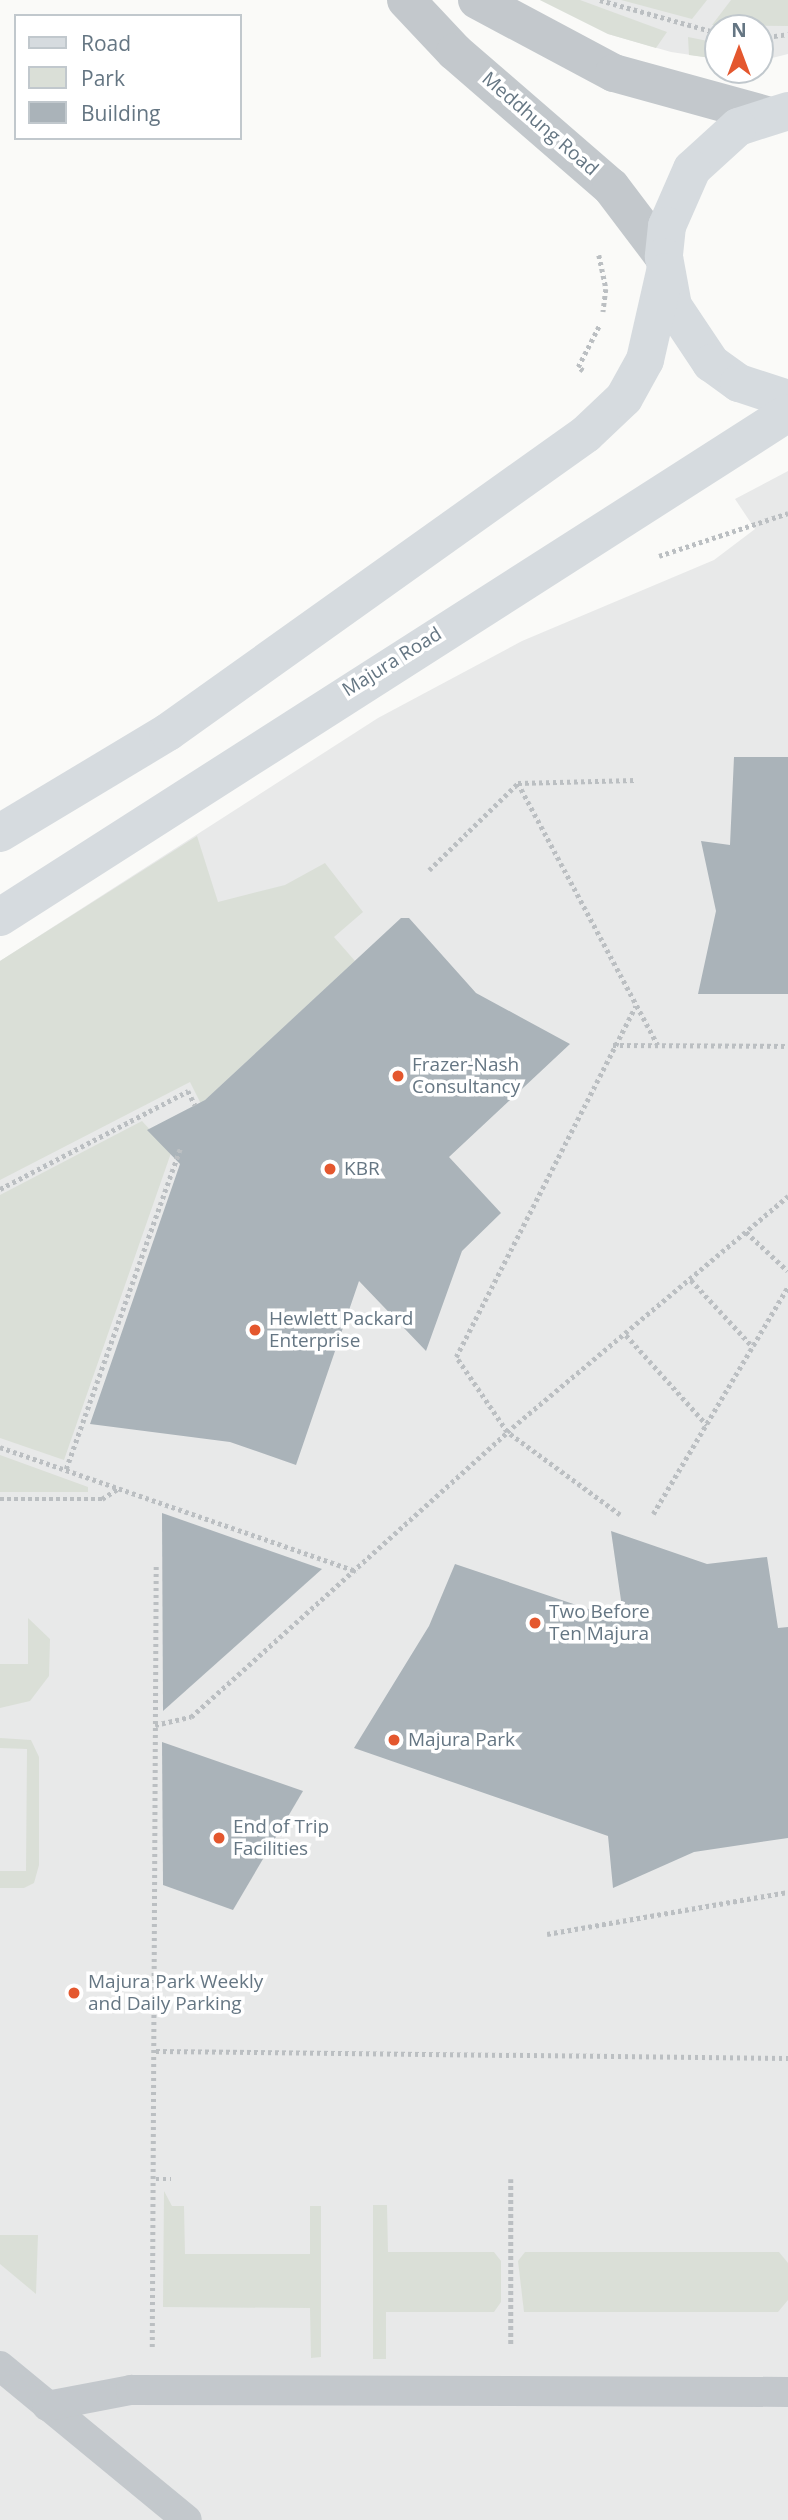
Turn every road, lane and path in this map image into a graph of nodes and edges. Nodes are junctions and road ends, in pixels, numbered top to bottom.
1 (405, 0) edge
2 (477, 0) edge
3 (600, 0) edge
4 (704, 29) edge
5 (780, 111) edge
6 (595, 246) dead end
7 (664, 265) junction
8 (586, 374) dead end
9 (788, 399) edge
10 (788, 413) edge
11 (788, 513) edge
12 (725, 538) dead end
13 (635, 780) dead end
14 (519, 783) junction
15 (0, 833) edge
16 (429, 870) dead end
17 (0, 917) edge
18 (636, 1006) junction
19 (613, 1045) junction
20 (658, 1045) junction
21 (788, 1046) edge
22 (195, 1105) dead end
23 (180, 1149) dead end
24 (0, 1189) edge
25 (788, 1196) edge
26 (746, 1232) junction
27 (788, 1270) edge
28 (691, 1280) junction
29 (788, 1287) edge
30 (626, 1335) junction
31 (753, 1347) junction
32 (707, 1426) junction
33 (507, 1432) junction
34 (0, 1447) edge
35 (66, 1469) junction
36 (119, 1488) junction
37 (0, 1499) edge
38 (653, 1514) dead end
39 (620, 1515) dead end
40 (156, 1566) dead end
41 (358, 1572) junction
42 (155, 1725) junction
43 (788, 1892) edge
44 (547, 1934) dead end
45 (156, 2051) junction
46 (788, 2058) edge
47 (156, 2179) junction
48 (171, 2179) dead end
49 (511, 2179) dead end
50 (0, 2366) edge
51 (151, 2390) junction
52 (511, 2391) junction
53 (788, 2392) edge
54 (47, 2406) junction
55 (187, 2520) edge

1 - 7 street, Meddhung Road
2 - 5 street
3 - 4 path
5 - 7 main road
6 - 8 path
7 - 9 main road
7 - 15 main road
10 - 17 main road, Majura Road
11 - 12 path
13 - 14 path
14 - 16 path
14 - 18 path
18 - 19 path
18 - 20 path
19 - 20 path
19 - 33 path
20 - 21 path
22 - 24 path
23 - 35 path
25 - 26 path
26 - 27 path
26 - 28 path
28 - 30 path
28 - 31 path
29 - 31 path
30 - 32 path
30 - 33 path
31 - 32 path
32 - 38 path
33 - 39 path
33 - 41 path
34 - 35 path
35 - 36 path
36 - 37 path
36 - 41 path
40 - 42 path
41 - 42 path
42 - 45 path
43 - 44 path
45 - 46 path
45 - 47 path
47 - 48 path
47 - 51 path
49 - 52 path
50 - 54 lane
51 - 52 lane
51 - 54 lane
52 - 53 lane
54 - 55 lane

